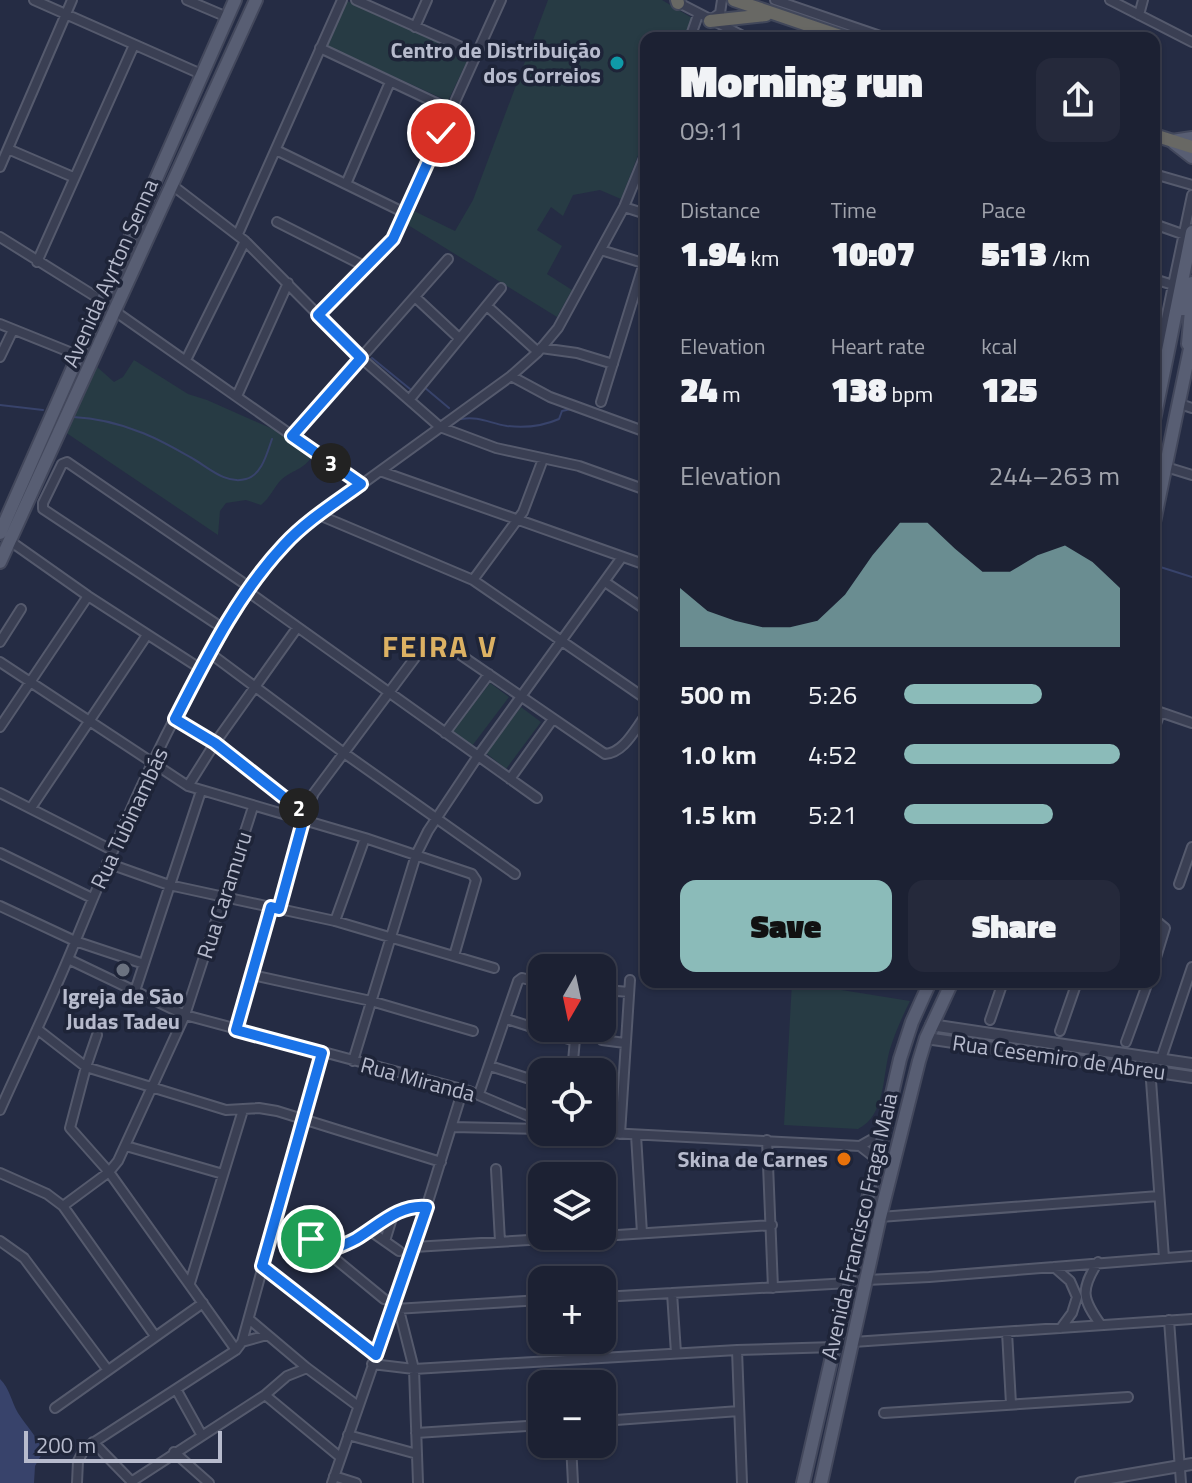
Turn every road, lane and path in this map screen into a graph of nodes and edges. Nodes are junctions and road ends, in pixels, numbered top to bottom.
1 (34, 0) edge
2 (72, 0) edge
3 (187, 0) edge
4 (235, 0) edge
5 (256, 0) edge
6 (342, 0) edge
7 (356, 0) edge
8 (427, 0) edge
9 (501, 0) edge
10 (722, 0) edge
11 (734, 0) edge
12 (775, 0) edge
13 (1110, 0) edge
14 (1143, 0) edge
15 (680, 2) edge
16 (65, 13) junction
17 (774, 15) junction
18 (1139, 15) junction
19 (227, 17) junction
20 (705, 18) junction
21 (415, 27) junction
22 (694, 32) edge
23 (734, 32) edge
24 (827, 32) edge
25 (868, 32) edge
26 (1192, 42) edge
27 (134, 45) junction
28 (320, 48) junction
29 (477, 54) junction
30 (201, 74) junction
31 (390, 82) junction
32 (451, 110) junction
33 (1160, 137) edge
34 (1192, 138) edge
35 (1172, 141) junction
36 (1192, 147) edge
37 (8, 149) junction
38 (276, 150) junction
39 (1192, 157) edge
40 (0, 167) edge
41 (640, 175) edge
42 (1160, 176) edge
43 (73, 177) junction
44 (346, 184) junction
45 (172, 185) junction
46 (1192, 185) edge
47 (1192, 195) edge
48 (624, 207) junction
49 (640, 212) edge
50 (405, 213) junction
51 (277, 222) dead end
52 (1160, 226) edge
53 (1188, 233) edge
54 (241, 237) junction
55 (3, 240) edge
56 (601, 250) junction
57 (0, 254) edge
58 (448, 259) dead end
59 (37, 262) junction
60 (640, 262) edge
61 (366, 267) junction
62 (640, 280) edge
63 (1160, 281) edge
64 (288, 283) junction
65 (1192, 283) edge
66 (1173, 285) junction
67 (501, 288) dead end
68 (415, 297) junction
69 (1192, 299) edge
70 (101, 300) junction
71 (487, 306) junction
72 (116, 312) junction
73 (318, 315) junction
74 (0, 324) edge
75 (1160, 324) edge
76 (13, 330) junction
77 (459, 338) junction
78 (1192, 339) edge
79 (540, 350) junction
80 (1167, 354) junction
81 (77, 355) junction
82 (0, 357) edge
83 (361, 358) junction
84 (186, 360) junction
85 (1187, 363) junction
86 (613, 364) junction
87 (511, 376) junction
88 (1160, 390) edge
89 (237, 396) junction
90 (410, 399) junction
91 (1186, 399) edge
92 (601, 402) dead end
93 (440, 427) junction
94 (640, 430) edge
95 (292, 436) junction
96 (543, 459) junction
97 (46, 463) junction
98 (1166, 467) junction
99 (59, 469) junction
100 (380, 471) junction
101 (1192, 475) edge
102 (361, 484) junction
103 (640, 488) edge
104 (1160, 494) edge
105 (319, 515) junction
106 (517, 520) junction
107 (5, 537) edge
108 (622, 557) junction
109 (0, 562) edge
110 (640, 563) edge
111 (473, 580) junction
112 (242, 582) dead end
113 (605, 582) junction
114 (247, 591) junction
115 (88, 596) junction
116 (640, 606) edge
117 (21, 609) dead end
118 (215, 623) dead end
119 (297, 628) junction
120 (147, 635) junction
121 (564, 641) junction
122 (0, 642) edge
123 (449, 647) dead end
124 (211, 654) junction
125 (417, 655) dead end
126 (0, 662) edge
127 (201, 669) junction
128 (489, 674) junction
129 (30, 681) junction
130 (255, 686) junction
131 (388, 692) junction
132 (640, 695) edge
133 (522, 698) junction
134 (1160, 712) edge
135 (175, 719) junction
136 (553, 719) junction
137 (89, 720) junction
138 (640, 722) edge
139 (1192, 723) edge
140 (0, 727) edge
141 (445, 733) junction
142 (215, 743) junction
143 (344, 753) junction
144 (478, 756) junction
145 (153, 763) junction
146 (510, 779) junction
147 (188, 786) junction
148 (201, 791) junction
149 (0, 793) edge
150 (537, 798) dead end
151 (253, 807) junction
152 (31, 808) junction
153 (305, 818) junction
154 (436, 818) junction
155 (365, 838) junction
156 (1192, 847) edge
157 (112, 850) junction
158 (0, 853) edge
159 (416, 855) junction
160 (107, 863) junction
161 (515, 874) dead end
162 (1179, 884) dead end
163 (169, 885) junction
164 (92, 898) junction
165 (222, 899) junction
166 (0, 906) edge
167 (275, 908) junction
168 (335, 921) junction
169 (1160, 922) edge
170 (390, 938) junction
171 (75, 941) junction
172 (1160, 945) edge
173 (454, 956) junction
174 (68, 959) junction
175 (144, 964) junction
176 (1192, 967) edge
177 (494, 968) dead end
178 (252, 975) junction
179 (528, 979) edge
180 (630, 980) dead end
181 (927, 988) edge
182 (949, 988) edge
183 (1001, 988) edge
184 (1075, 988) edge
185 (1146, 988) edge
186 (135, 991) junction
187 (616, 991) edge
188 (629, 992) junction
189 (371, 1001) junction
190 (185, 1015) junction
191 (507, 1019) junction
192 (990, 1020) dead end
193 (528, 1026) edge
194 (37, 1029) junction
195 (236, 1030) junction
196 (473, 1031) dead end
197 (928, 1031) junction
198 (1060, 1031) dead end
199 (97, 1035) dead end
200 (616, 1042) edge
201 (1126, 1042) dead end
202 (625, 1043) junction
203 (1056, 1044) junction
204 (322, 1053) junction
205 (1053, 1057) junction
206 (1157, 1059) junction
207 (353, 1061) junction
208 (1192, 1064) edge
209 (490, 1066) junction
210 (86, 1067) junction
211 (1150, 1071) junction
212 (1192, 1077) edge
213 (528, 1078) edge
214 (152, 1089) junction
215 (463, 1089) junction
216 (479, 1094) junction
217 (0, 1110) edge
218 (243, 1110) junction
219 (528, 1116) edge
220 (305, 1118) junction
221 (452, 1127) junction
222 (528, 1129) edge
223 (884, 1132) junction
224 (616, 1134) edge
225 (620, 1134) junction
226 (636, 1135) junction
227 (767, 1140) junction
228 (126, 1146) junction
229 (860, 1146) junction
230 (878, 1160) junction
231 (441, 1162) junction
232 (496, 1169) dead end
233 (109, 1172) junction
234 (0, 1173) edge
235 (223, 1174) junction
236 (1159, 1196) junction
237 (63, 1206) junction
238 (427, 1207) junction
239 (393, 1214) junction
240 (880, 1217) junction
241 (772, 1225) junction
242 (369, 1230) junction
243 (642, 1233) junction
244 (616, 1235) edge
245 (311, 1239) dead end
246 (528, 1239) edge
247 (0, 1241) edge
248 (354, 1241) junction
249 (385, 1241) junction
250 (500, 1241) junction
251 (414, 1247) junction
252 (399, 1251) dead end
253 (326, 1252) junction
254 (1192, 1256) edge
255 (1164, 1258) junction
256 (337, 1260) junction
257 (1098, 1262) junction
258 (262, 1266) junction
259 (1053, 1266) junction
260 (866, 1280) junction
261 (190, 1283) junction
262 (849, 1283) junction
263 (773, 1288) junction
264 (672, 1293) junction
265 (616, 1296) edge
266 (1081, 1297) junction
267 (384, 1299) dead end
268 (528, 1301) edge
269 (203, 1303) junction
270 (396, 1309) junction
271 (1192, 1319) edge
272 (250, 1320) junction
273 (1169, 1320) junction
274 (1101, 1325) junction
275 (1060, 1328) junction
276 (1007, 1332) junction
277 (267, 1335) junction
278 (155, 1336) junction
279 (242, 1342) junction
280 (853, 1342) junction
281 (835, 1347) junction
282 (236, 1350) junction
283 (737, 1350) junction
284 (676, 1353) junction
285 (588, 1354) edge
286 (588, 1359) junction
287 (374, 1360) junction
288 (307, 1368) junction
289 (107, 1369) junction
290 (414, 1369) junction
291 (176, 1389) junction
292 (265, 1395) junction
293 (1128, 1397) dead end
294 (821, 1404) junction
295 (1011, 1404) junction
296 (358, 1406) junction
297 (838, 1406) junction
298 (55, 1408) dead end
299 (739, 1411) junction
300 (884, 1413) dead end
301 (616, 1420) edge
302 (816, 1425) junction
303 (528, 1426) edge
304 (833, 1429) junction
305 (416, 1433) junction
306 (201, 1434) junction
307 (348, 1435) junction
308 (93, 1442) junction
309 (174, 1452) junction
310 (417, 1454) junction
311 (340, 1457) junction
312 (572, 1458) edge
313 (1192, 1464) edge
314 (1178, 1466) junction
315 (333, 1480) edge
316 (1116, 1480) edge
317 (132, 1482) edge
318 (77, 1483) edge
319 (209, 1483) edge
320 (356, 1483) edge
321 (418, 1483) edge
322 (573, 1483) edge
323 (742, 1483) edge
324 (803, 1483) edge
325 (821, 1483) edge
326 (1081, 1483) edge
327 (1181, 1483) edge

1 - 16 street
2 - 16 street
3 - 19 street
4 - 19 main road, Avenida Ayrton Senna
5 - 45 main road, Avenida Ayrton Senna
6 - 28 street
7 - 21 street
8 - 21 street
9 - 29 street
10 - 20 street
11 - 17 highway
12 - 25 street
13 - 18 street
14 - 18 street
15 - 20 street
16 - 27 street
16 - 37 street
17 - 20 highway
17 - 24 highway
18 - 26 street
19 - 30 main road, Avenida Ayrton Senna
20 - 22 street
20 - 23 street
21 - 29 street
27 - 30 street
27 - 43 street
28 - 31 street
28 - 38 street
29 - 32 street
30 - 70 main road, Avenida Ayrton Senna
31 - 32 street
31 - 44 street
32 - 50 street
33 - 35 highway
34 - 35 main road
35 - 36 highway
35 - 39 main road
37 - 40 street
37 - 43 street
38 - 44 street
38 - 54 street
41 - 48 street, Rua Tubinambás
42 - 46 street
43 - 59 street
44 - 50 street
45 - 54 street
45 - 72 main road, Avenida Ayrton Senna
47 - 53 street
48 - 49 street
48 - 56 street, Rua Tubinambás
50 - 61 street
51 - 61 street
52 - 53 street
53 - 66 street
53 - 80 main road
54 - 64 street
54 - 84 street
55 - 57 street
55 - 59 street
56 - 60 street
56 - 79 street, Rua Tubinambás
58 - 68 street
59 - 70 street
61 - 73 street
62 - 86 street
63 - 66 street
64 - 73 street
64 - 89 street
65 - 80 main road
66 - 75 street
67 - 71 street
68 - 77 street
68 - 83 street
69 - 85 main road
70 - 81 main road, Avenida Ayrton Senna
71 - 77 street
71 - 79 street
72 - 84 street
72 - 97 main road, Avenida Ayrton Senna
73 - 83 street
74 - 76 street
76 - 81 street
76 - 82 street
77 - 90 street
78 - 85 main road
79 - 86 street
79 - 87 street, Rua Tubinambás
80 - 88 main road
81 - 107 main road, Avenida Ayrton Senna
83 - 90 street
83 - 95 street
84 - 89 street
85 - 91 main road
86 - 92 street
87 - 93 street, Rua Tubinambás
87 - 94 street
89 - 95 street
90 - 93 street
91 - 98 main road
93 - 96 street
93 - 100 street, Rua Tubinambás
95 - 102 street
96 - 103 street
96 - 106 street
97 - 99 street
97 - 107 main road, Avenida Ayrton Senna
98 - 101 street
98 - 104 main road
99 - 112 street
99 - 118 street
100 - 102 street, Rua Tubinambás
100 - 106 street
102 - 105 street, Rua Tubinambás
105 - 111 street
105 - 114 street, Rua Tubinambás
106 - 108 street
106 - 111 street
107 - 109 main road, Avenida Ayrton Senna
107 - 115 street
108 - 110 street
108 - 113 street
111 - 121 street
113 - 116 street
113 - 121 street
114 - 119 street
114 - 124 street, Rua Tubinambás
115 - 120 street
115 - 129 street
117 - 122 street
119 - 130 street
119 - 131 street
120 - 127 street
120 - 137 street
121 - 132 street
121 - 133 street
123 - 128 street
124 - 127 street, Rua Tubinambás
124 - 130 street
125 - 131 street
126 - 129 street
127 - 135 street, Rua Tubinambás
128 - 133 street
128 - 141 street
129 - 137 street
129 - 140 street
130 - 142 street
130 - 143 street
131 - 141 street
131 - 143 street
133 - 136 street
133 - 144 street
134 - 139 street
135 - 142 street
135 - 145 street, Rua Tubinambás
136 - 138 street
136 - 146 street
137 - 145 street
137 - 152 street
141 - 144 street
142 - 147 street
142 - 153 street
143 - 153 street
143 - 154 street
144 - 146 street
144 - 154 street
145 - 147 street
145 - 157 street, Rua Tubinambás
146 - 150 street
147 - 148 street
148 - 151 street
148 - 163 street
149 - 152 street
151 - 153 street
151 - 165 street, Rua Caramuru
152 - 157 street
153 - 155 street
153 - 167 street
154 - 159 street
154 - 161 street
155 - 159 street
155 - 168 street
156 - 162 street
157 - 160 street, Rua Tubinambás
158 - 164 street
159 - 170 street
159 - 173 street
160 - 163 street
160 - 164 street, Rua Tubinambás
163 - 165 street
163 - 175 street
164 - 171 street, Rua Tubinambás
165 - 167 street
165 - 190 street, Rua Caramuru
166 - 171 street
167 - 168 street
167 - 178 street
168 - 170 street
169 - 172 street
170 - 173 street
170 - 189 street
171 - 174 street, Rua Tubinambás
171 - 175 street
173 - 177 street
174 - 186 street, Rua Miranda
174 - 194 street, Rua Tubinambás
175 - 186 street
176 - 206 street
178 - 189 street
178 - 195 street
179 - 191 street
180 - 188 street
181 - 223 main road, Avenida Francisco Fraga Maia
182 - 197 main road, Avenida Francisco Fraga Maia
183 - 192 street
184 - 198 street
185 - 201 street
186 - 190 street, Rua Miranda
187 - 188 street
188 - 202 street
189 - 196 street
189 - 207 street
190 - 195 street, Rua Miranda
190 - 214 street, Rua Caramuru
191 - 193 street
191 - 209 street
194 - 210 street
194 - 217 street, Rua Tubinambás
195 - 204 street, Rua Miranda
197 - 203 street, Rua Cesemiro de Abreu
197 - 205 street, Rua Cesemiro de Abreu
197 - 240 main road, Avenida Francisco Fraga Maia
199 - 210 street
200 - 202 street
202 - 225 street
203 - 205 street
203 - 206 street, Rua Cesemiro de Abreu
204 - 207 street, Rua Miranda
204 - 220 street
205 - 211 street, Rua Cesemiro de Abreu
206 - 208 street, Rua Cesemiro de Abreu
206 - 211 street
207 - 215 street, Rua Miranda
209 - 213 street
209 - 216 street
210 - 214 street
210 - 233 street
211 - 212 street, Rua Cesemiro de Abreu
211 - 236 street
214 - 218 street
214 - 228 street, Rua Caramuru
215 - 216 street, Rua Miranda
215 - 221 street
216 - 219 street, Rua Miranda
218 - 220 street
218 - 235 street
220 - 231 street
220 - 258 street
221 - 222 street, Rua Miranda
221 - 231 street
223 - 229 street
223 - 230 main road, Avenida Francisco Fraga Maia
224 - 225 street
225 - 226 street
226 - 227 street
226 - 243 street
227 - 229 street
227 - 241 street
228 - 233 street, Rua Caramuru
228 - 235 street
229 - 230 street
230 - 262 main road, Avenida Francisco Fraga Maia
231 - 238 street
232 - 250 street
233 - 237 street, Rua Caramuru
233 - 261 street
234 - 237 street
235 - 261 street
236 - 240 street
236 - 255 street
237 - 278 street
238 - 239 street
238 - 251 street
239 - 242 street
239 - 249 street
240 - 260 main road, Avenida Francisco Fraga Maia
241 - 243 street
241 - 263 street
242 - 248 street
242 - 249 street
243 - 244 street
245 - 253 street
246 - 250 street
247 - 289 street
248 - 253 street
248 - 256 street
249 - 252 street
250 - 251 street
251 - 270 street
253 - 256 street
254 - 255 street
255 - 257 street
256 - 267 street
257 - 259 street
257 - 266 street
258 - 272 street
258 - 287 street
259 - 260 street
259 - 266 street
260 - 280 main road, Avenida Francisco Fraga Maia
261 - 269 street
262 - 263 street
262 - 281 main road, Avenida Francisco Fraga Maia
263 - 264 street
264 - 265 street
264 - 284 street
266 - 274 street
266 - 275 street
268 - 270 street
269 - 278 street
269 - 282 street
270 - 287 street
270 - 290 street
271 - 273 street
272 - 277 street
272 - 279 street
273 - 274 street
273 - 314 street
274 - 275 street
275 - 276 street
276 - 280 street
276 - 295 street
277 - 279 street
277 - 288 street
278 - 289 street
279 - 282 street
280 - 297 main road, Avenida Francisco Fraga Maia
281 - 283 street
281 - 294 main road, Avenida Francisco Fraga Maia
282 - 291 street
283 - 284 street
283 - 299 street
284 - 286 street
285 - 286 street
286 - 290 street
287 - 290 street
287 - 296 street
288 - 292 street
288 - 296 street
289 - 298 street
290 - 305 street
291 - 306 street
291 - 308 street
292 - 306 street
292 - 311 street
293 - 295 street
294 - 297 main road
294 - 302 main road, Avenida Francisco Fraga Maia
295 - 300 street
296 - 307 street
297 - 304 main road, Avenida Francisco Fraga Maia
299 - 301 street
299 - 323 street
302 - 304 main road
302 - 324 main road, Avenida Francisco Fraga Maia
303 - 305 street
304 - 325 main road, Avenida Francisco Fraga Maia
305 - 310 street
306 - 309 street
307 - 310 street
307 - 311 street
308 - 317 street
308 - 318 street
309 - 317 street
309 - 319 street
310 - 321 street
311 - 315 street
312 - 322 street
313 - 314 street
314 - 316 street
314 - 327 street
315 - 320 street
316 - 326 street

